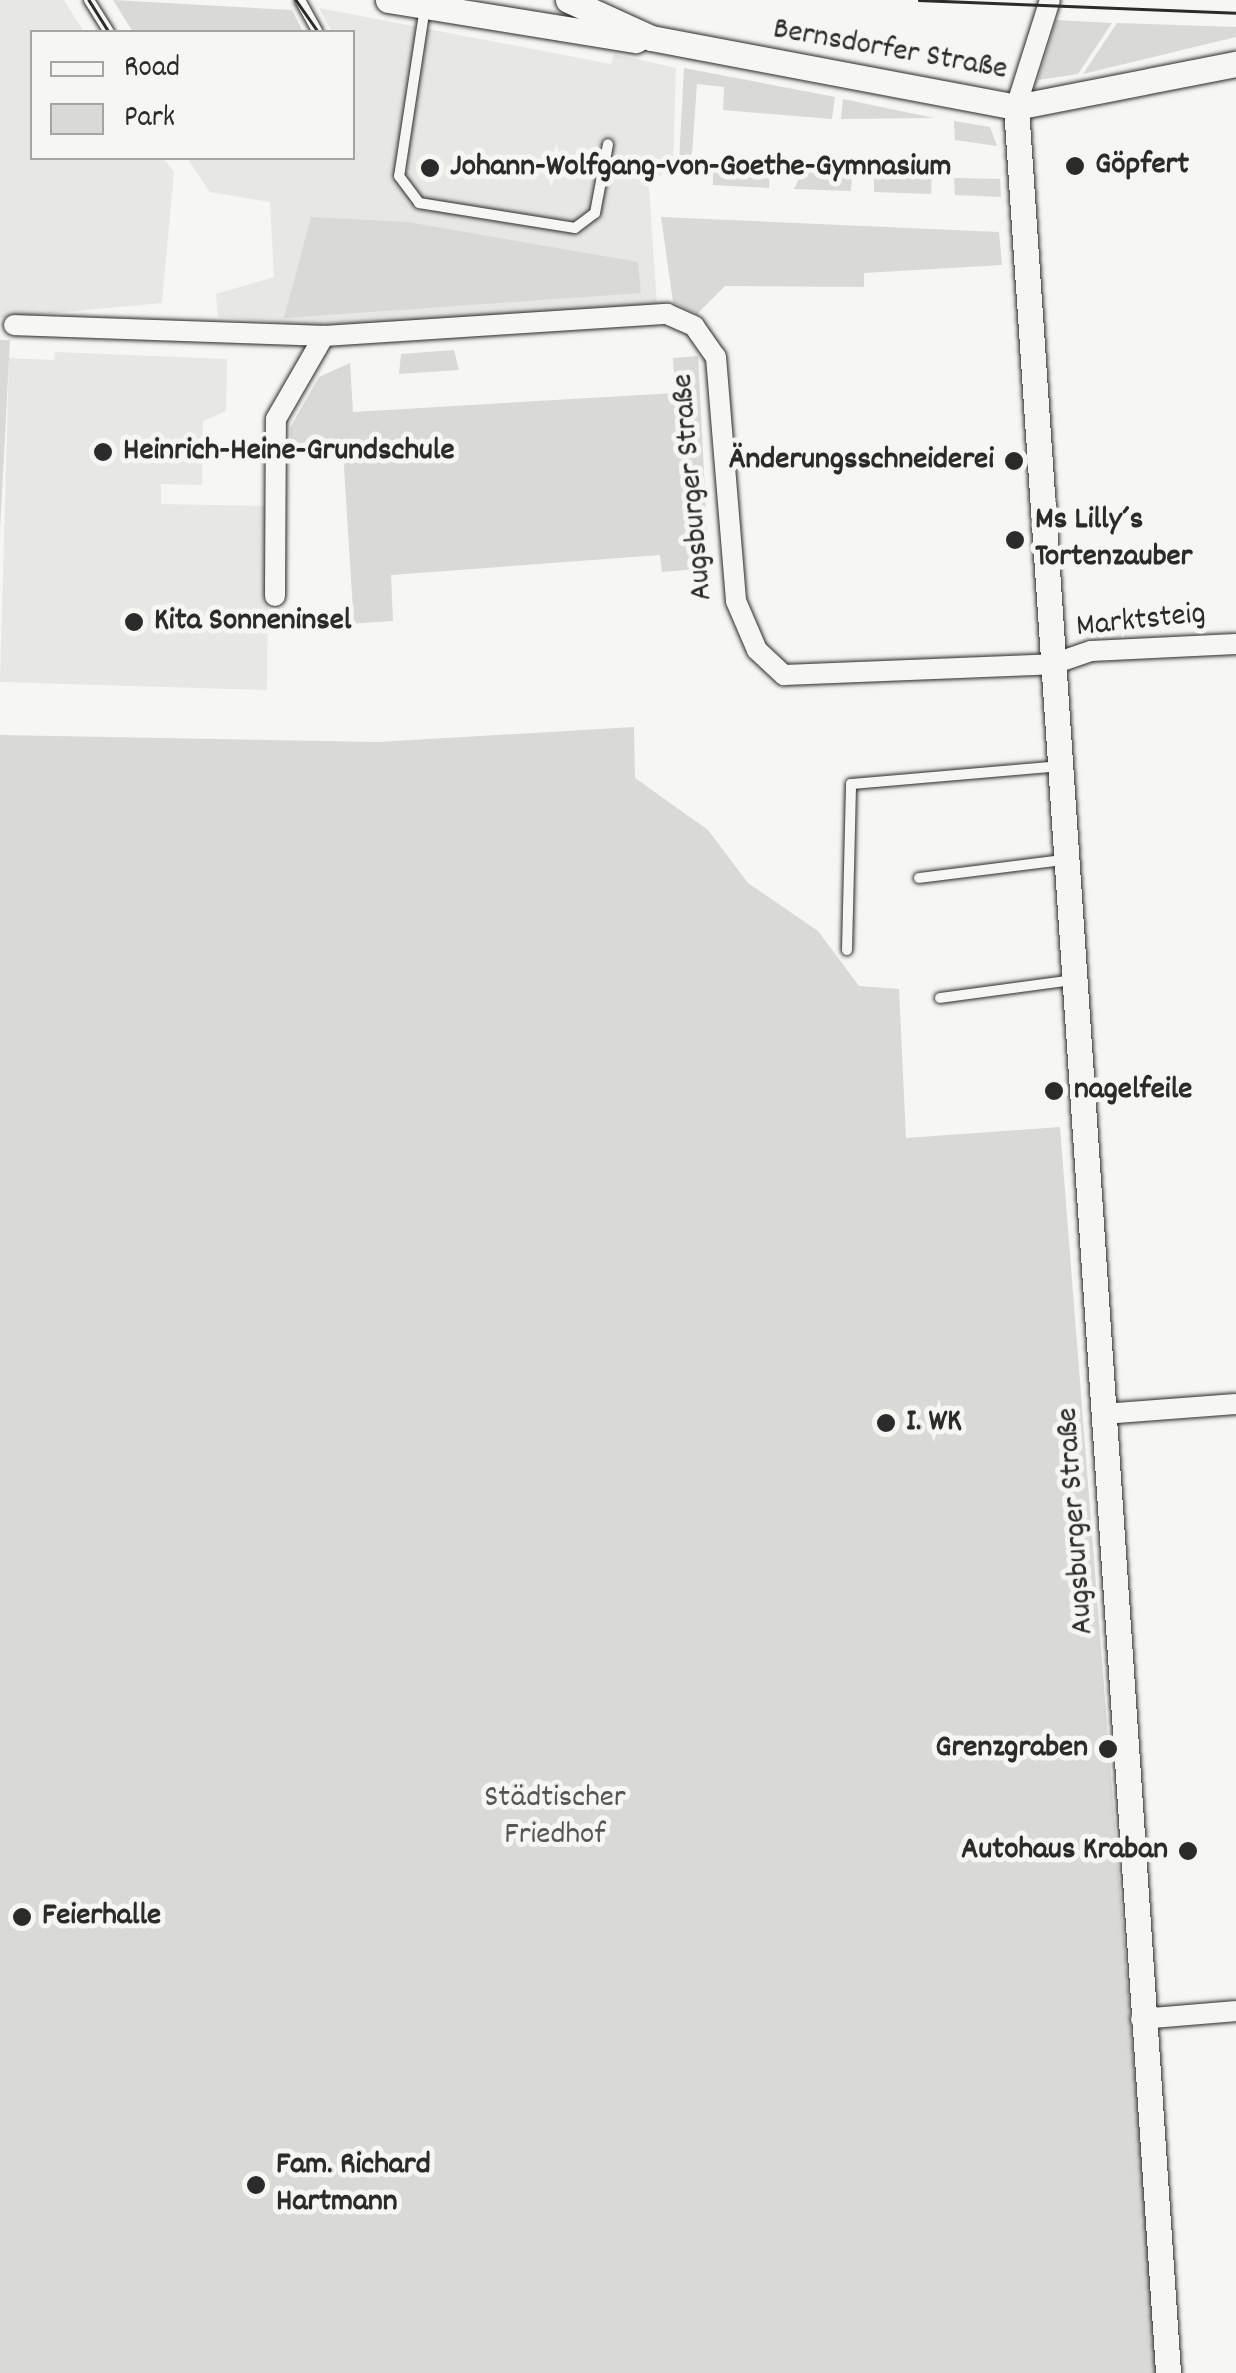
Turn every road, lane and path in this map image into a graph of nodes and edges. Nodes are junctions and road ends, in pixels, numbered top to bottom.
1 (89, 0) edge
2 (300, 0) edge
3 (388, 0) edge
4 (568, 0) edge
5 (1050, 0) edge
6 (426, 6) junction
7 (108, 30) edge
8 (317, 30) edge
9 (650, 38) junction
10 (1236, 64) edge
11 (1016, 107) junction
12 (608, 144) dead end
13 (14, 325) dead end
14 (324, 336) junction
15 (275, 596) dead end
16 (1236, 644) edge
17 (1053, 664) junction
18 (1060, 766) junction
19 (1065, 860) junction
20 (919, 878) dead end
21 (847, 950) dead end
22 (1074, 980) junction
23 (940, 998) dead end
24 (1236, 1404) edge
25 (1103, 1414) junction
26 (1236, 2011) edge
27 (1140, 2019) junction
28 (1168, 2373) edge

1 - 7 lane
2 - 8 lane
3 - 6 street, Bernsdorfer Straße
4 - 9 street, Bernsdorfer Straße
5 - 11 street
6 - 9 street, Bernsdorfer Straße
6 - 12 lane
9 - 11 street, Bernsdorfer Straße
10 - 11 street, Bernsdorfer Straße
11 - 17 street, Augsburger Straße
13 - 14 street, Augsburger Straße
14 - 15 street
14 - 17 street, Augsburger Straße
16 - 17 street, Marktsteig
17 - 18 street, Augsburger Straße
18 - 19 street, Augsburger Straße
18 - 21 lane
19 - 20 lane
19 - 22 street, Augsburger Straße
22 - 23 lane
22 - 25 street, Augsburger Straße
24 - 25 street
25 - 27 street, Augsburger Straße
26 - 27 street
27 - 28 street, Augsburger Straße

